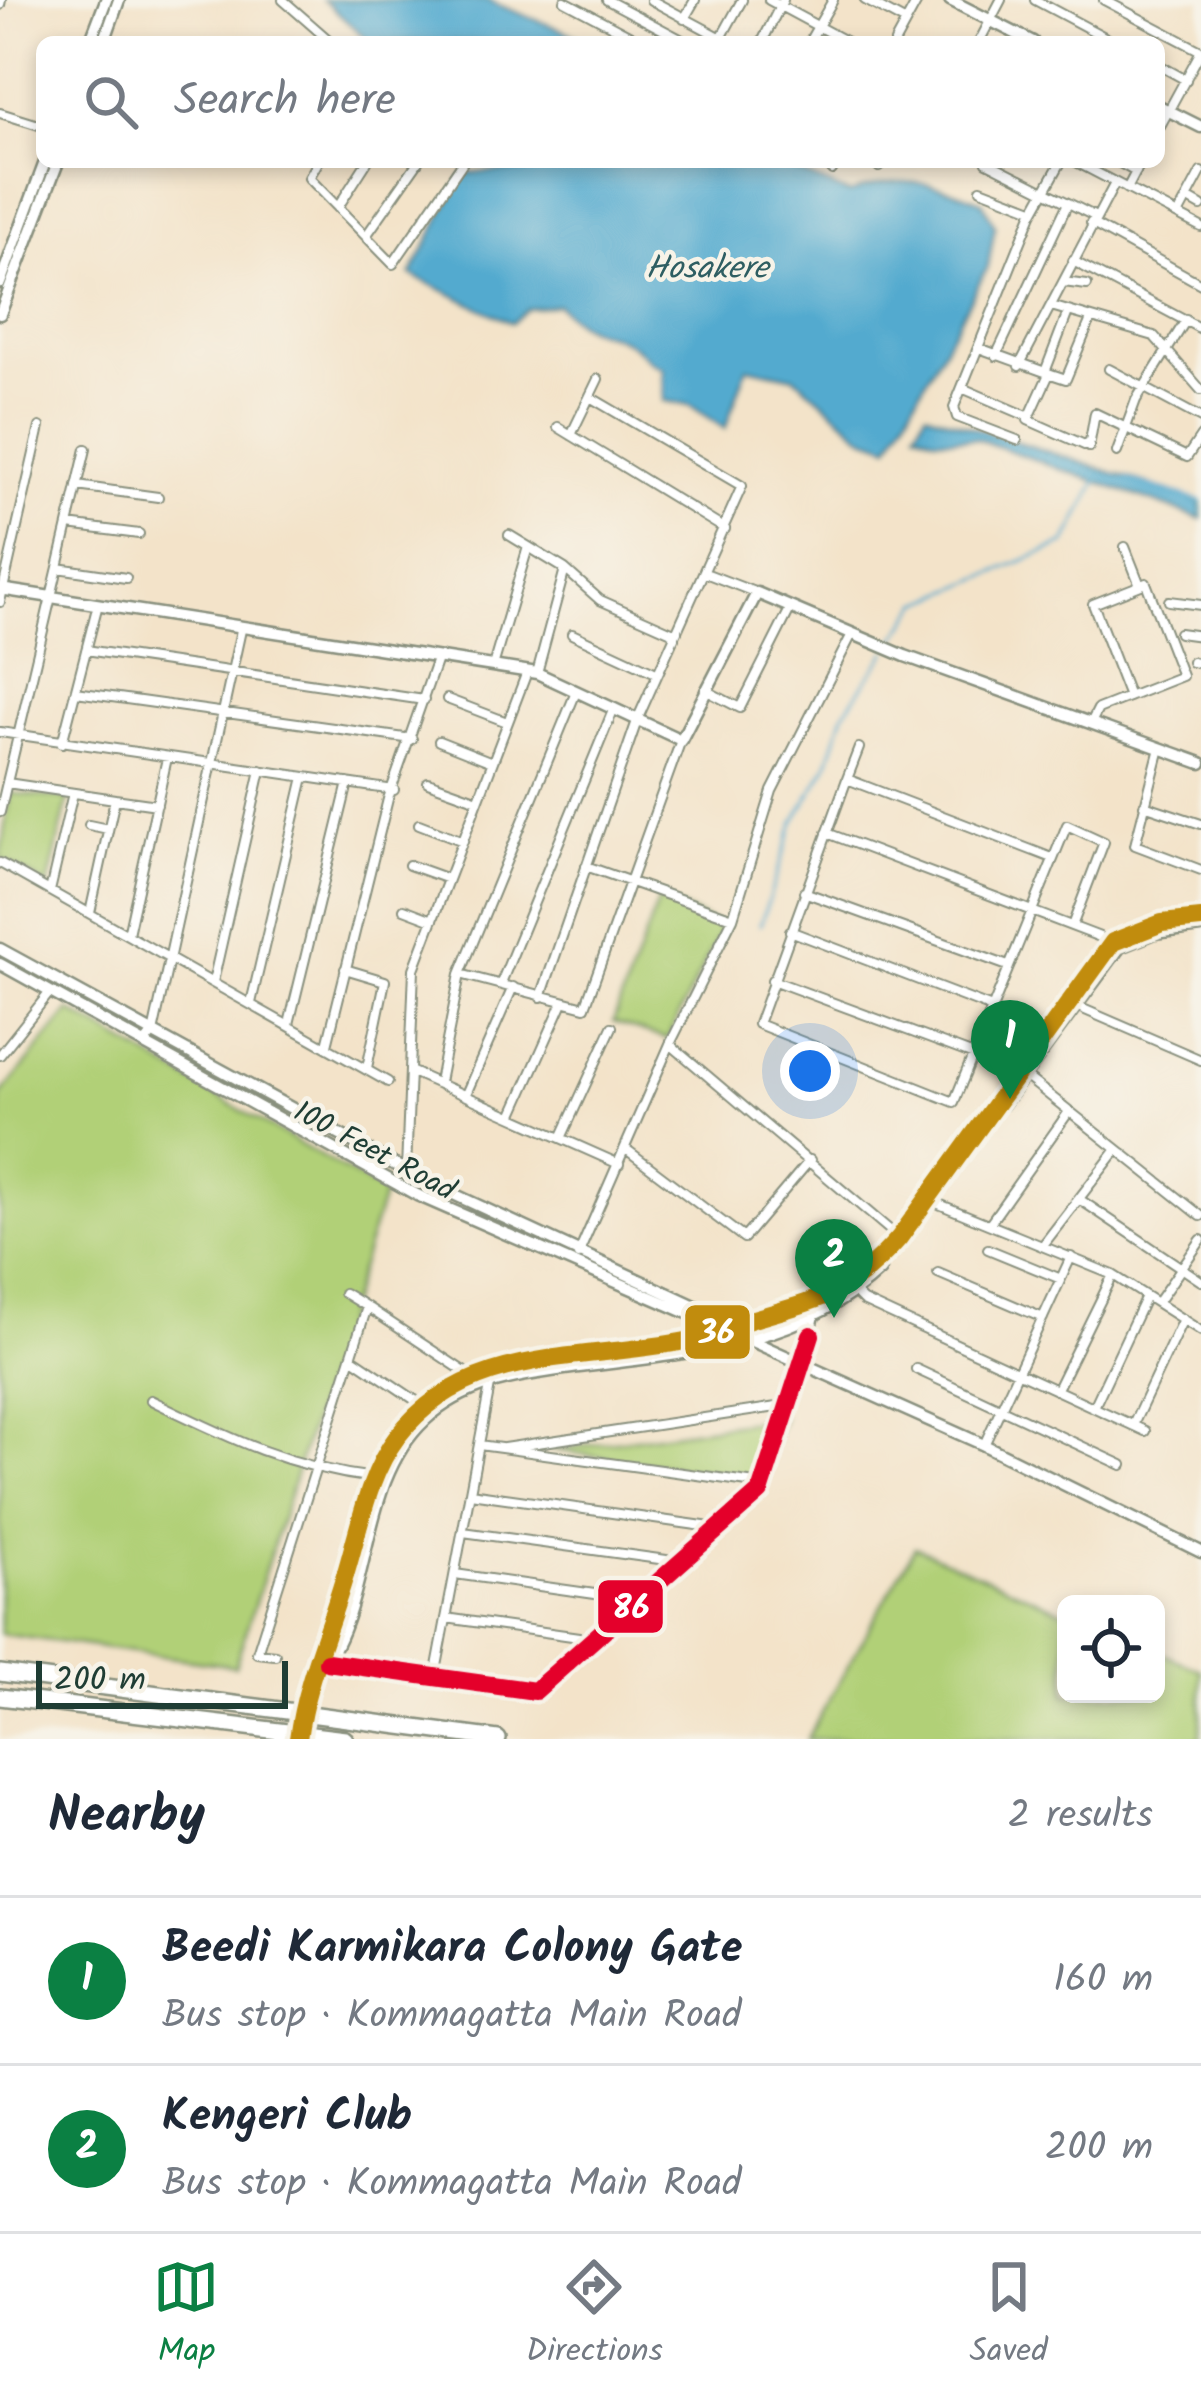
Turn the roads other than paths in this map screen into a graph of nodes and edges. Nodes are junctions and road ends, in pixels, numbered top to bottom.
1 (106, 0) edge
2 (119, 0) edge
3 (283, 0) edge
4 (565, 0) edge
5 (607, 0) edge
6 (651, 0) edge
7 (694, 0) edge
8 (742, 0) edge
9 (769, 0) edge
10 (832, 0) edge
11 (866, 0) edge
12 (918, 0) edge
13 (950, 0) edge
14 (1001, 0) edge
15 (1035, 0) edge
16 (1104, 0) edge
17 (781, 3) edge
18 (684, 19) junction
19 (990, 21) junction
20 (906, 22) junction
21 (818, 26) junction
22 (92, 36) edge
23 (106, 36) edge
24 (324, 36) edge
25 (631, 36) edge
26 (675, 36) edge
27 (717, 36) edge
28 (727, 36) edge
29 (765, 36) edge
30 (812, 36) edge
31 (836, 36) edge
32 (898, 36) edge
33 (982, 36) edge
34 (1021, 36) edge
35 (1103, 36) edge
36 (1201, 51) edge
37 (1165, 68) edge
38 (1186, 80) junction
39 (1165, 107) edge
40 (1165, 109) edge
41 (0, 113) edge
42 (36, 124) edge
43 (1201, 127) edge
44 (43, 168) edge
45 (56, 168) edge
46 (315, 168) edge
47 (363, 168) edge
48 (414, 168) edge
49 (459, 168) edge
50 (998, 168) edge
51 (1057, 168) edge
52 (1088, 168) edge
53 (1138, 168) edge
54 (1200, 174) edge
55 (1115, 182) junction
56 (981, 189) dead end
57 (1127, 189) junction
58 (1042, 191) junction
59 (1187, 198) junction
60 (1068, 203) junction
61 (1201, 206) edge
62 (338, 207) junction
63 (1034, 209) junction
64 (1178, 215) junction
65 (1093, 219) junction
66 (1201, 227) edge
67 (366, 236) junction
68 (1073, 261) junction
69 (1063, 282) junction
70 (0, 283) edge
71 (1201, 284) edge
72 (1087, 285) dead end
73 (1051, 306) junction
74 (1068, 312) junction
75 (0, 314) edge
76 (1091, 319) junction
77 (1186, 320) junction
78 (1201, 329) edge
79 (979, 348) junction
80 (1167, 350) junction
81 (996, 356) junction
82 (1019, 366) junction
83 (1109, 369) dead end
84 (1047, 373) junction
85 (598, 380) dead end
86 (1144, 385) junction
87 (962, 388) junction
88 (1201, 390) edge
89 (590, 397) junction
90 (1027, 416) dead end
91 (1201, 418) edge
92 (1127, 424) junction
93 (40, 427) dead end
94 (558, 427) dead end
95 (572, 435) junction
96 (1201, 436) edge
97 (1016, 440) dead end
98 (86, 449) dead end
99 (1118, 452) dead end
100 (77, 486) junction
101 (158, 497) dead end
102 (68, 525) junction
103 (724, 529) junction
104 (140, 534) dead end
105 (509, 536) dead end
106 (528, 547) junction
107 (1125, 547) dead end
108 (58, 568) junction
109 (566, 569) junction
110 (705, 573) junction
111 (126, 578) dead end
112 (1140, 585) junction
113 (757, 592) junction
114 (1, 594) edge
115 (50, 599) junction
116 (1169, 601) dead end
117 (1201, 605) edge
118 (791, 607) junction
119 (97, 608) junction
120 (241, 630) junction
121 (853, 632) junction
122 (674, 633) junction
123 (1179, 633) dead end
124 (572, 634) dead end
125 (1201, 636) edge
126 (86, 650) junction
127 (437, 658) junction
128 (493, 667) junction
129 (232, 672) junction
130 (532, 672) junction
131 (656, 673) junction
132 (704, 689) junction
133 (577, 690) junction
134 (76, 692) junction
135 (1129, 697) junction
136 (447, 699) dead end
137 (424, 700) junction
138 (614, 707) junction
139 (223, 712) junction
140 (638, 718) junction
141 (507, 722) junction
142 (1091, 723) junction
143 (0, 732) edge
144 (18, 736) junction
145 (412, 739) junction
146 (681, 740) junction
147 (440, 741) dead end
148 (62, 743) junction
149 (860, 748) dead end
150 (1160, 748) junction
151 (167, 758) junction
152 (492, 762) junction
153 (212, 763) junction
154 (1201, 763) edge
155 (261, 770) junction
156 (304, 777) junction
157 (847, 779) junction
158 (428, 782) dead end
159 (7, 783) junction
160 (348, 783) junction
161 (395, 790) junction
162 (73, 793) junction
163 (115, 799) junction
164 (478, 800) junction
165 (157, 805) junction
166 (1144, 805) junction
167 (0, 812) edge
168 (419, 824) dead end
169 (1201, 824) edge
170 (89, 825) dead end
171 (108, 829) junction
172 (826, 832) junction
173 (463, 841) junction
174 (1052, 858) junction
175 (0, 863) edge
176 (409, 865) dead end
177 (586, 866) junction
178 (1201, 870) edge
179 (448, 879) junction
180 (628, 885) junction
181 (50, 891) junction
182 (804, 892) junction
183 (404, 909) dead end
184 (1029, 910) junction
185 (90, 913) junction
186 (733, 919) junction
187 (433, 920) junction
188 (1201, 923) edge
189 (1072, 926) junction
190 (790, 932) junction
191 (128, 934) junction
192 (1113, 942) junction
193 (0, 949) edge
194 (170, 957) junction
195 (0, 964) edge
196 (1007, 966) junction
197 (345, 969) junction
198 (460, 974) junction
199 (772, 980) junction
200 (213, 982) junction
201 (501, 983) junction
202 (513, 987) junction
203 (50, 992) junction
204 (541, 997) junction
205 (563, 1002) junction
206 (250, 1003) junction
207 (1075, 1005) junction
208 (992, 1008) junction
209 (289, 1024) junction
210 (611, 1027) dead end
211 (153, 1033) junction
212 (144, 1044) junction
213 (670, 1044) junction
214 (327, 1045) junction
215 (0, 1054) edge
216 (974, 1055) junction
217 (1201, 1060) edge
218 (367, 1068) junction
219 (410, 1071) junction
220 (1022, 1073) junction
221 (388, 1082) dead end
222 (439, 1082) junction
223 (466, 1094) junction
224 (1068, 1113) junction
225 (513, 1114) junction
226 (562, 1136) junction
227 (626, 1149) junction
228 (1114, 1152) junction
229 (810, 1160) junction
230 (619, 1164) junction
231 (406, 1171) junction
232 (1079, 1199) junction
233 (934, 1202) junction
234 (1201, 1216) edge
235 (990, 1223) junction
236 (899, 1238) junction
237 (1201, 1240) edge
238 (1043, 1245) junction
239 (988, 1249) dead end
240 (1071, 1256) junction
241 (577, 1259) junction
242 (1181, 1269) junction
243 (938, 1273) dead end
244 (1113, 1275) junction
245 (1061, 1279) junction
246 (1201, 1282) edge
247 (854, 1292) junction
248 (344, 1293) dead end
249 (1146, 1296) junction
250 (1157, 1304) junction
251 (367, 1306) junction
252 (813, 1311) junction
253 (1043, 1318) junction
254 (1183, 1319) junction
255 (729, 1327) junction
256 (1201, 1331) edge
257 (751, 1336) junction
258 (351, 1357) junction
259 (803, 1365) junction
260 (916, 1369) dead end
261 (1019, 1372) junction
262 (485, 1378) junction
263 (1057, 1389) junction
264 (151, 1400) dead end
265 (790, 1405) junction
266 (424, 1406) junction
267 (1094, 1407) junction
268 (1001, 1409) junction
269 (1132, 1425) junction
270 (1144, 1431) dead end
271 (479, 1444) junction
272 (984, 1445) junction
273 (504, 1448) junction
274 (1122, 1465) dead end
275 (312, 1470) junction
276 (375, 1478) junction
277 (763, 1484) junction
278 (470, 1493) junction
279 (719, 1528) junction
280 (463, 1532) junction
281 (1201, 1552) edge
282 (681, 1562) junction
283 (455, 1574) junction
284 (638, 1600) junction
285 (446, 1618) junction
286 (593, 1640) junction
287 (275, 1655) dead end
288 (327, 1663) junction
289 (0, 1673) edge
290 (435, 1678) junction
291 (304, 1691) junction
292 (0, 1697) edge
293 (298, 1739) edge
294 (345, 1739) edge
295 (498, 1739) edge

1 - 22 main road
2 - 23 main road
3 - 24 street
4 - 25 street
5 - 26 street
6 - 18 street
7 - 18 street
8 - 28 street
9 - 17 street
10 - 21 street
11 - 20 street
12 - 20 street
13 - 19 main road
14 - 19 street
15 - 35 street
16 - 36 street
17 - 21 street
17 - 29 street
18 - 27 street
19 - 33 street
19 - 34 main road
20 - 32 street
21 - 30 street
21 - 31 street
36 - 38 street
37 - 38 street
38 - 39 street
40 - 43 main road
41 - 42 street
44 - 70 main road
45 - 75 main road
46 - 62 street
47 - 62 street
48 - 67 street
49 - 67 street
50 - 58 street
51 - 58 street
52 - 55 street
53 - 57 street
54 - 59 street
55 - 57 street
55 - 65 street
56 - 63 street
57 - 64 street
58 - 60 street
58 - 63 street
59 - 61 street
59 - 64 street
60 - 65 street
60 - 81 street
62 - 67 street
63 - 79 street
64 - 66 street
65 - 68 street
65 - 71 street
68 - 69 street
68 - 77 street
69 - 72 street
69 - 73 street
73 - 74 street
73 - 82 street
74 - 76 street
74 - 84 street
76 - 80 street
76 - 84 street
77 - 78 street
77 - 80 street
79 - 81 street
79 - 87 street
80 - 86 street
80 - 88 street
81 - 82 street
82 - 84 street
83 - 86 street
84 - 92 street
85 - 89 street
86 - 91 street
86 - 92 street
87 - 90 street
87 - 97 street
89 - 95 street
89 - 103 street
92 - 96 street
92 - 99 street
93 - 114 street
94 - 95 street
95 - 103 street
98 - 100 street
100 - 101 street
100 - 102 street
102 - 104 street
102 - 108 street
103 - 110 street
105 - 106 street
106 - 109 street
106 - 128 street
107 - 112 street
108 - 111 street
108 - 115 street
109 - 122 street
109 - 130 street
110 - 113 street
110 - 122 street
112 - 135 street
112 - 135 street
113 - 118 main road
113 - 132 main road
114 - 115 main road
115 - 119 main road
115 - 144 street
116 - 117 street
118 - 121 main road
118 - 132 street
119 - 120 main road
119 - 126 street
120 - 127 main road
120 - 129 street
121 - 142 main road
121 - 186 street
122 - 131 street
123 - 125 street
124 - 131 street
126 - 129 street
126 - 134 street
127 - 128 main road
127 - 137 street
128 - 130 main road
129 - 137 street
129 - 139 street
130 - 133 main road
130 - 141 street
131 - 140 street
132 - 146 main road
133 - 138 main road
133 - 198 street
134 - 139 street
134 - 148 street
135 - 142 street
136 - 141 street
137 - 145 street
138 - 140 main road
138 - 201 street
139 - 145 street
139 - 153 street
140 - 146 main road
140 - 177 street
141 - 152 street
142 - 150 main road
143 - 144 street
144 - 148 street
144 - 159 street
145 - 161 street
146 - 180 street
147 - 152 street
148 - 151 street
149 - 157 street
150 - 154 main road
150 - 166 street
151 - 153 street
151 - 165 street
152 - 164 street
153 - 155 street
153 - 194 street
155 - 156 street
155 - 200 street
156 - 160 street
156 - 206 street
157 - 172 street
157 - 174 street
158 - 164 street
159 - 162 street
159 - 167 street
160 - 161 street
160 - 209 street
161 - 197 street
162 - 163 street
162 - 181 street
163 - 165 street
163 - 171 street
164 - 173 street
165 - 191 street
166 - 169 street
166 - 178 street
168 - 173 street
170 - 171 street
171 - 185 street
172 - 182 street
172 - 184 street
173 - 179 street
174 - 184 street
174 - 189 street
175 - 181 street
176 - 179 street
177 - 180 street
177 - 204 street
179 - 187 street
180 - 186 street
180 - 205 street
181 - 185 street
182 - 190 street
182 - 196 street
183 - 187 street
184 - 189 street
184 - 196 street
185 - 191 street
186 - 213 street
187 - 219 street
188 - 192 main road
188 - 207 main road
189 - 192 street
190 - 199 street
190 - 208 street
191 - 194 street
192 - 220 main road
193 - 211 main road, 100 Feet Road
194 - 200 street
194 - 211 street
195 - 203 main road, 100 Feet Road
196 - 208 street
197 - 214 street
197 - 218 street
198 - 201 street
198 - 222 street
199 - 216 street
199 - 216 street
200 - 206 street
201 - 202 street
202 - 204 street
202 - 223 street
203 - 212 main road, 100 Feet Road
203 - 215 street
204 - 205 street
205 - 225 street
206 - 209 street
207 - 217 street
207 - 220 main road
208 - 216 street
209 - 214 street
210 - 226 street
211 - 212 street
211 - 231 main road, 100 Feet Road
212 - 241 main road, 100 Feet Road
213 - 227 street
213 - 229 street
214 - 218 street
218 - 221 street
219 - 222 street
219 - 231 street
220 - 224 street
220 - 233 main road
220 - 236 main road
222 - 223 street
223 - 225 street
224 - 228 street
224 - 235 street
225 - 226 street
226 - 230 street
227 - 229 street
227 - 230 street
228 - 232 street
228 - 234 street
229 - 236 street
230 - 241 street
231 - 241 main road, 100 Feet Road
232 - 238 street
232 - 242 street
233 - 235 street
233 - 247 main road
235 - 238 street
236 - 252 main road
237 - 242 street
238 - 240 street
239 - 245 street
240 - 244 street
240 - 245 street
241 - 255 main road, 100 Feet Road
242 - 246 street
242 - 250 street
243 - 253 street
244 - 249 street
244 - 263 street
245 - 253 street
247 - 252 main road
247 - 261 street
248 - 251 street
249 - 250 street
249 - 267 street
250 - 254 street
251 - 258 street
251 - 262 street
252 - 255 main road
252 - 257 main road
252 - 259 main road
253 - 261 street
254 - 256 street
254 - 269 street
255 - 257 main road, 100 Feet Road
255 - 262 main road
257 - 259 main road, 100 Feet Road
257 - 262 main road
258 - 266 street
258 - 275 street
259 - 265 street
259 - 272 main road, 100 Feet Road
260 - 268 street
261 - 263 street
261 - 268 street
262 - 266 main road
262 - 271 street
262 - 288 main road
263 - 267 street
264 - 275 street
265 - 273 street
265 - 277 street
266 - 276 main road
267 - 269 street
268 - 272 street
268 - 274 street
269 - 270 street
271 - 273 street
271 - 278 street
272 - 281 main road, 100 Feet Road
273 - 277 street
275 - 276 street
275 - 287 street
276 - 291 main road
277 - 279 street
278 - 279 street
278 - 280 street
279 - 282 street
280 - 282 street
280 - 283 street
282 - 284 street
283 - 284 street
283 - 285 street
284 - 286 street
285 - 286 street
285 - 290 street
286 - 290 street
288 - 290 street
288 - 291 main road
289 - 295 highway
291 - 293 main road, bridge
292 - 294 highway

